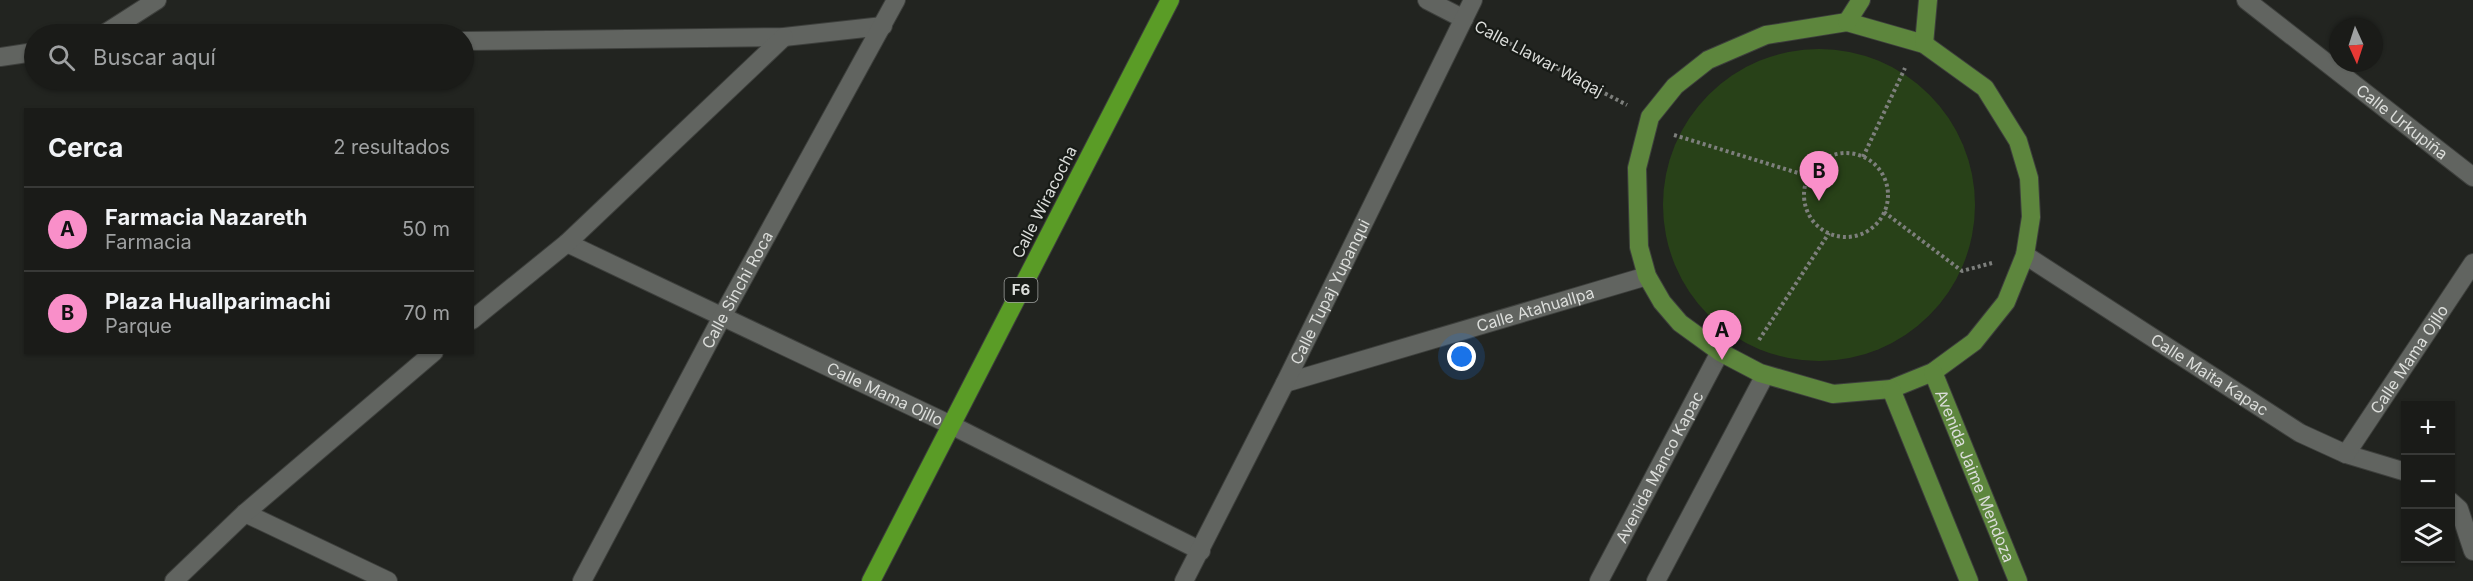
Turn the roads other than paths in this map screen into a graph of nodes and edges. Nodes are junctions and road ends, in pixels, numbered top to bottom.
1 (157, 0) edge
2 (896, 0) edge
3 (1170, 0) edge
4 (1427, 0) edge
5 (1473, 0) edge
6 (1861, 0) edge
7 (1928, 0) edge
8 (2247, 0) edge
9 (1464, 19) junction
10 (1847, 22) junction
11 (120, 24) edge
12 (883, 26) junction
13 (784, 37) junction
14 (474, 41) edge
15 (1920, 43) junction
16 (24, 53) edge
17 (0, 57) edge
18 (2473, 177) edge
19 (567, 243) junction
20 (2025, 255) junction
21 (2473, 263) edge
22 (1647, 276) junction
23 (723, 315) junction
24 (474, 318) edge
25 (1720, 352) junction
26 (432, 354) edge
27 (1933, 372) junction
28 (1763, 374) junction
29 (1285, 383) junction
30 (1890, 389) junction
31 (951, 425) junction
32 (2346, 454) junction
33 (2401, 470) edge
34 (2455, 505) edge
35 (246, 513) junction
36 (1201, 550) junction
37 (2473, 550) edge
38 (174, 581) edge
39 (388, 581) edge
40 (582, 581) edge
41 (871, 581) edge
42 (1184, 581) edge
43 (1599, 581) edge
44 (1656, 581) edge
45 (1969, 581) edge
46 (2018, 581) edge

1 - 11 street
2 - 12 street, Calle Sinchi Roca
3 - 31 highway, Calle Wiracocha / F6
4 - 9 street, Calle Llawar Waqaj
5 - 9 street, Calle Tupaj Yupanqui
6 - 10 main road
7 - 15 main road
8 - 18 street, Calle Urkupiña
9 - 29 street, Calle Tupaj Yupanqui
10 - 15 main road
10 - 22 main road
12 - 13 street
12 - 23 street, Calle Sinchi Roca
13 - 14 street
13 - 19 street
15 - 20 main road
16 - 17 street
19 - 23 street, Calle Mama Ojllo
19 - 24 street
20 - 27 main road
20 - 32 street, Calle Maita Kapac
21 - 32 street, Calle Mama Ojllo
22 - 25 main road
22 - 29 street, Calle Atahuallpa
23 - 31 street, Calle Mama Ojllo
23 - 40 street, Calle Sinchi Roca
25 - 28 main road
25 - 43 street, Avenida Manco Kapac
26 - 35 street
27 - 30 main road
27 - 46 main road, Avenida Jaime Mendoza
28 - 30 main road
28 - 44 street
29 - 36 street, Calle Tupaj Yupanqui
30 - 45 main road
31 - 36 street, Calle Mama Ojllo
31 - 41 highway, Calle Wiracocha / F6
32 - 33 street, Calle Maita Kapac
34 - 37 street
35 - 38 street
35 - 39 street
36 - 42 street, Calle Tupaj Yupanqui

